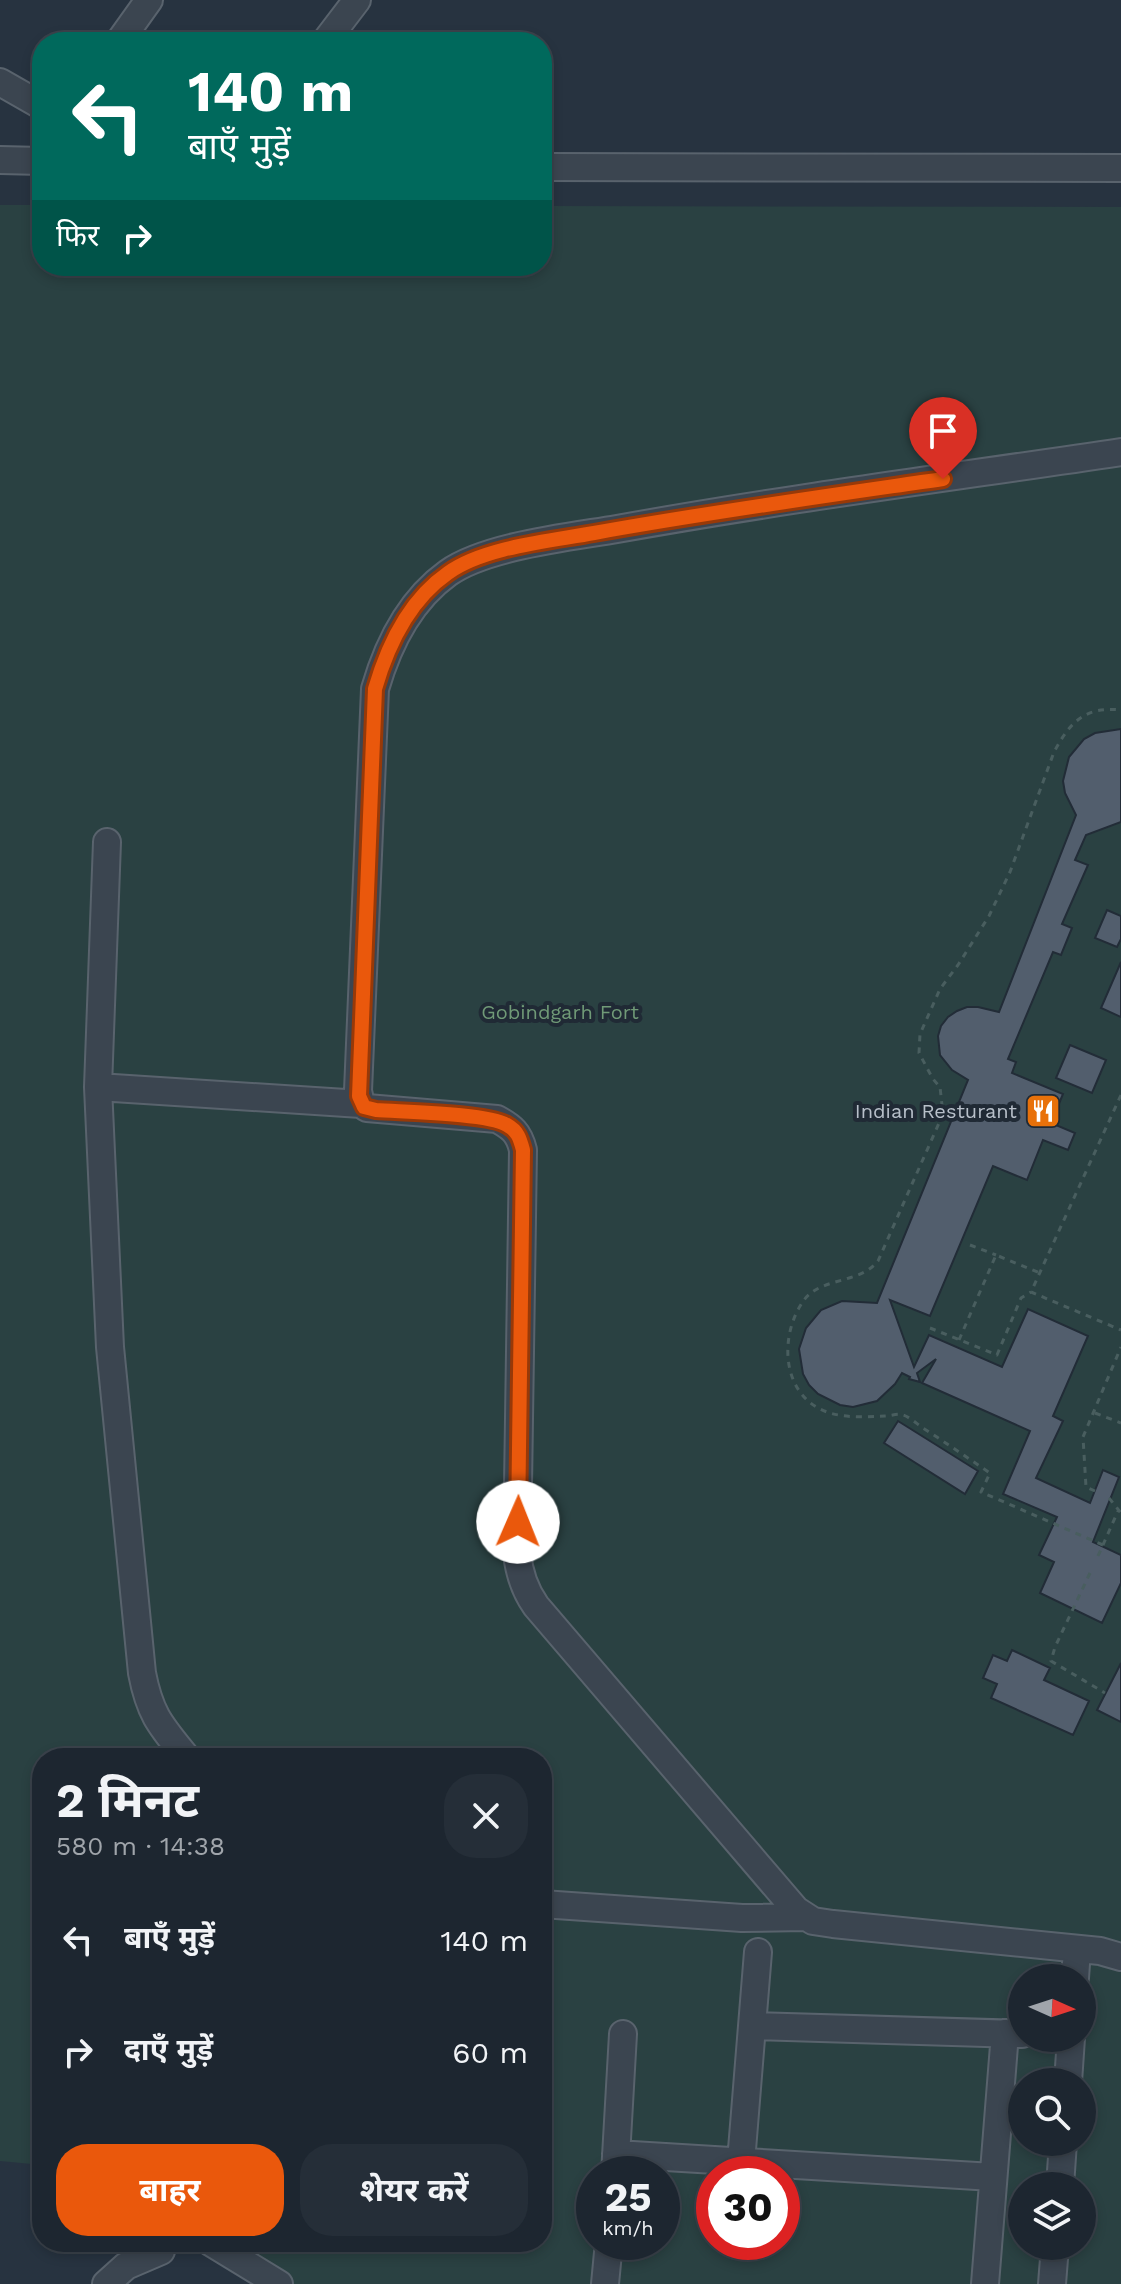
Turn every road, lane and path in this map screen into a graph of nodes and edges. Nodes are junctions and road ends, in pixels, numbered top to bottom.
1 (149, 0) edge
2 (357, 0) edge
3 (126, 32) edge
4 (333, 32) edge
5 (0, 82) edge
6 (32, 100) edge
7 (0, 160) edge
8 (32, 161) edge
9 (552, 167) edge
10 (1121, 168) edge
11 (1121, 452) edge
12 (1121, 710) edge
13 (107, 842) dead end
14 (98, 1087) junction
15 (1121, 1095) edge
16 (361, 1104) junction
17 (1113, 1112) junction
18 (1121, 1115) edge
19 (970, 1245) dead end
20 (996, 1255) junction
21 (1040, 1273) junction
22 (1031, 1292) junction
23 (930, 1328) dead end
24 (1121, 1330) edge
25 (959, 1340) junction
26 (1121, 1347) edge
27 (1094, 1412) junction
28 (1121, 1423) edge
29 (1095, 1491) dead end
30 (1109, 1498) dead end
31 (1120, 1512) edge
32 (1103, 1545) junction
33 (1098, 1556) dead end
34 (1090, 1573) dead end
35 (1105, 1693) dead end
36 (179, 1748) edge
37 (552, 1905) edge
38 (805, 1917) junction
39 (1077, 1949) junction
40 (758, 1952) dead end
41 (1121, 1957) edge
42 (1076, 1964) edge
43 (752, 2026) junction
44 (1008, 2033) edge
45 (623, 2034) dead end
46 (1011, 2052) edge
47 (616, 2156) edge
48 (741, 2156) edge
49 (800, 2166) edge
50 (993, 2177) junction
51 (159, 2252) edge
52 (226, 2252) edge
53 (607, 2260) edge
54 (1054, 2260) edge
55 (106, 2284) edge
56 (279, 2284) edge
57 (605, 2284) edge
58 (985, 2284) edge
59 (1052, 2284) edge

1 - 3 street
2 - 4 street
5 - 6 street
7 - 8 street
9 - 10 street
11 - 16 street
12 - 32 path
13 - 14 street
14 - 16 street
14 - 36 street
15 - 17 path
16 - 38 street
17 - 18 path
17 - 21 path
19 - 20 path
20 - 21 path
20 - 25 path
21 - 22 path
22 - 24 path
22 - 25 path
23 - 25 path
26 - 27 path
27 - 28 path
27 - 29 path
30 - 31 path
31 - 32 path
32 - 33 path
34 - 35 path
37 - 38 street
38 - 39 street
39 - 41 street
39 - 42 street
40 - 43 street
43 - 44 street
43 - 48 street
45 - 47 street
46 - 50 street
49 - 50 street
50 - 58 street
51 - 55 street
52 - 56 street
53 - 57 street
54 - 59 street

